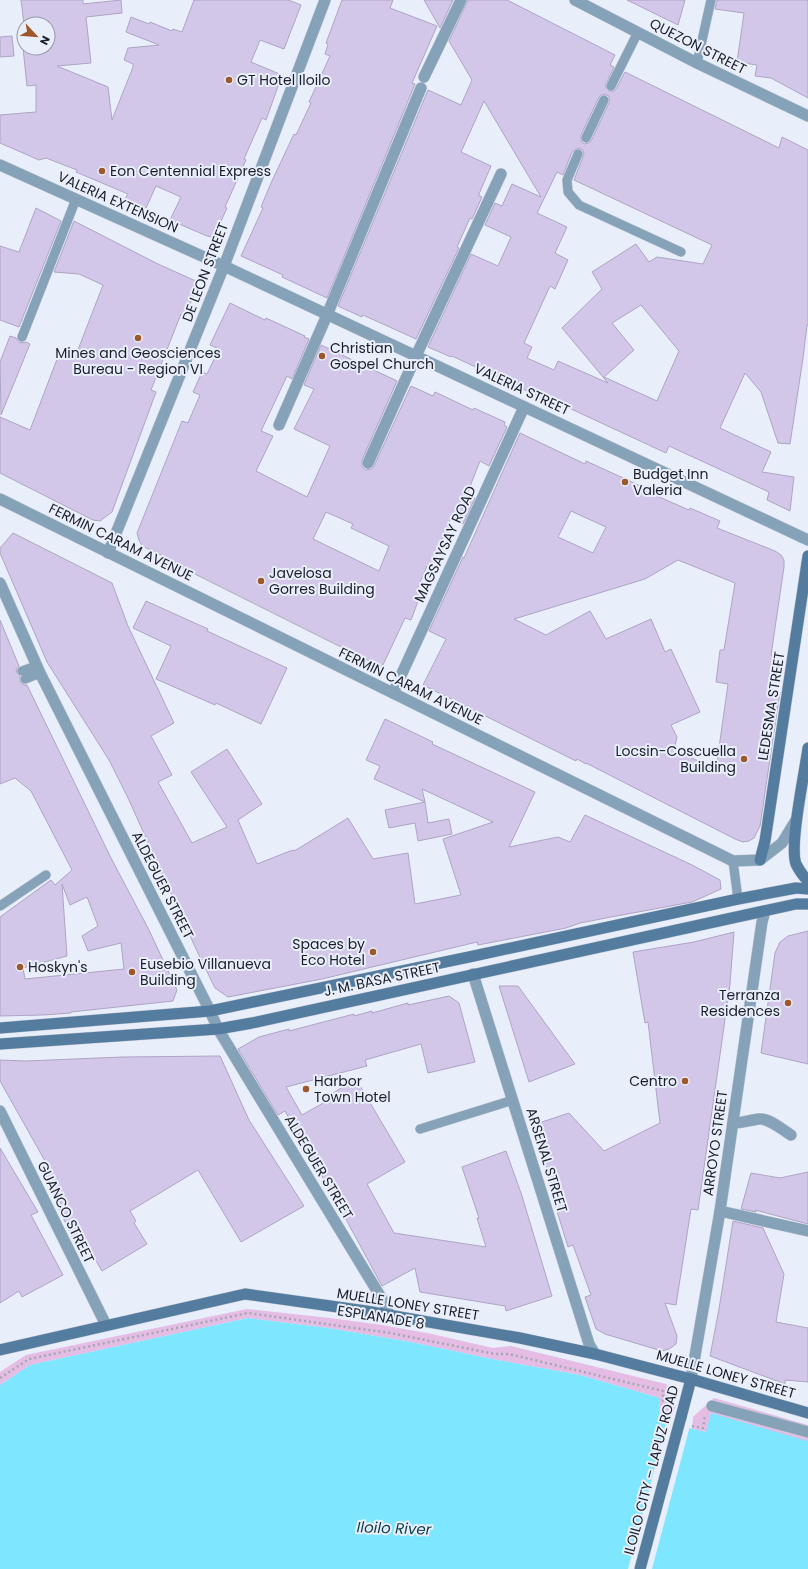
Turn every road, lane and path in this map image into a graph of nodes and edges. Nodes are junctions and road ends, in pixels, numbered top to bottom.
1 (325, 0) edge
2 (461, 0) edge
3 (575, 0) edge
4 (711, 0) edge
5 (638, 32) junction
6 (697, 63) junction
7 (424, 77) dead end
8 (611, 86) dead end
9 (421, 88) dead end
10 (604, 100) dead end
11 (808, 116) edge
12 (586, 138) dead end
13 (578, 154) dead end
14 (0, 165) edge
15 (501, 174) dead end
16 (76, 199) junction
17 (681, 252) dead end
18 (224, 266) junction
19 (327, 315) junction
20 (22, 337) dead end
21 (416, 356) junction
22 (524, 407) junction
23 (279, 425) dead end
24 (368, 463) dead end
25 (0, 499) edge
26 (808, 540) edge
27 (108, 553) junction
28 (808, 556) edge
29 (0, 583) edge
30 (38, 670) junction
31 (23, 675) dead end
32 (392, 693) junction
33 (808, 748) edge
34 (797, 817) junction
35 (760, 860) junction
36 (733, 861) junction
37 (46, 875) dead end
38 (808, 881) edge
39 (808, 889) edge
40 (738, 899) junction
41 (808, 904) edge
42 (0, 906) edge
43 (765, 911) junction
44 (473, 974) junction
45 (210, 1011) junction
46 (0, 1028) edge
47 (218, 1029) junction
48 (0, 1044) edge
49 (513, 1100) junction
50 (0, 1111) edge
51 (733, 1122) junction
52 (420, 1129) dead end
53 (791, 1135) dead end
54 (720, 1211) junction
55 (808, 1231) edge
56 (389, 1315) junction
57 (106, 1325) junction
58 (0, 1350) edge
59 (595, 1354) junction
60 (0, 1378) edge
61 (691, 1379) junction
62 (663, 1391) junction
63 (709, 1408) joint
64 (808, 1413) edge
65 (676, 1416) junction
66 (663, 1418) dead end
67 (690, 1425) dead end
68 (808, 1432) edge
69 (640, 1569) edge

1 - 18 street, DE LEON STREET
2 - 7 street
3 - 5 street, QUEZON STREET
4 - 6 lane
5 - 6 street, QUEZON STREET
5 - 8 lane
6 - 11 street, QUEZON STREET
9 - 19 street
10 - 12 lane
13 - 17 lane
14 - 16 street, VALERIA EXTENSION
15 - 21 street
16 - 18 street, VALERIA EXTENSION
16 - 20 lane
18 - 19 street, VALERIA STREET
18 - 27 street, DE LEON STREET
19 - 21 street, VALERIA STREET
19 - 23 street
21 - 22 street, VALERIA STREET
21 - 24 street
22 - 26 street, VALERIA STREET
22 - 32 street, MAGSAYSAY ROAD
25 - 27 street, FERMIN CARAM AVENUE
27 - 32 street, FERMIN CARAM AVENUE
28 - 35 main road, LEDESMA STREET
29 - 30 street, ALDEGUER STREET
30 - 31 lane
30 - 45 street, ALDEGUER STREET
32 - 36 street, FERMIN CARAM AVENUE
33 - 34 main road
34 - 35 street
34 - 38 main road
35 - 36 street, FERMIN CARAM AVENUE
36 - 40 lane
37 - 42 lane
39 - 40 main road, J. M. BASA STREET
40 - 45 main road, J. M. BASA STREET
41 - 43 main road, J. M. BASA STREET
43 - 44 main road, J. M. BASA STREET
43 - 51 street, ARROYO STREET
44 - 47 main road, J. M. BASA STREET
44 - 49 street, ARSENAL STREET
45 - 46 main road, J. M. BASA STREET
45 - 47 street, ALDEGUER STREET
47 - 48 main road, J. M. BASA STREET
47 - 56 street, ALDEGUER STREET
49 - 52 lane
49 - 59 street, ARSENAL STREET
50 - 57 street, GUANCO STREET
51 - 53 street
51 - 54 street, ARROYO STREET
54 - 55 street
54 - 61 street, ARROYO STREET
56 - 57 main road, MUELLE LONEY STREET
56 - 59 main road, MUELLE LONEY STREET
57 - 58 main road, MUELLE LONEY STREET
59 - 61 main road, MUELLE LONEY STREET
60 - 62 path, ESPLANADE 8
61 - 64 main road, MUELLE LONEY STREET
61 - 65 main road, ILOILO CITY – LAPUZ ROAD
62 - 65 path
62 - 66 path
63 - 67 path
63 - 68 street
65 - 69 main road, ILOILO CITY – LAPUZ ROAD, bridge

